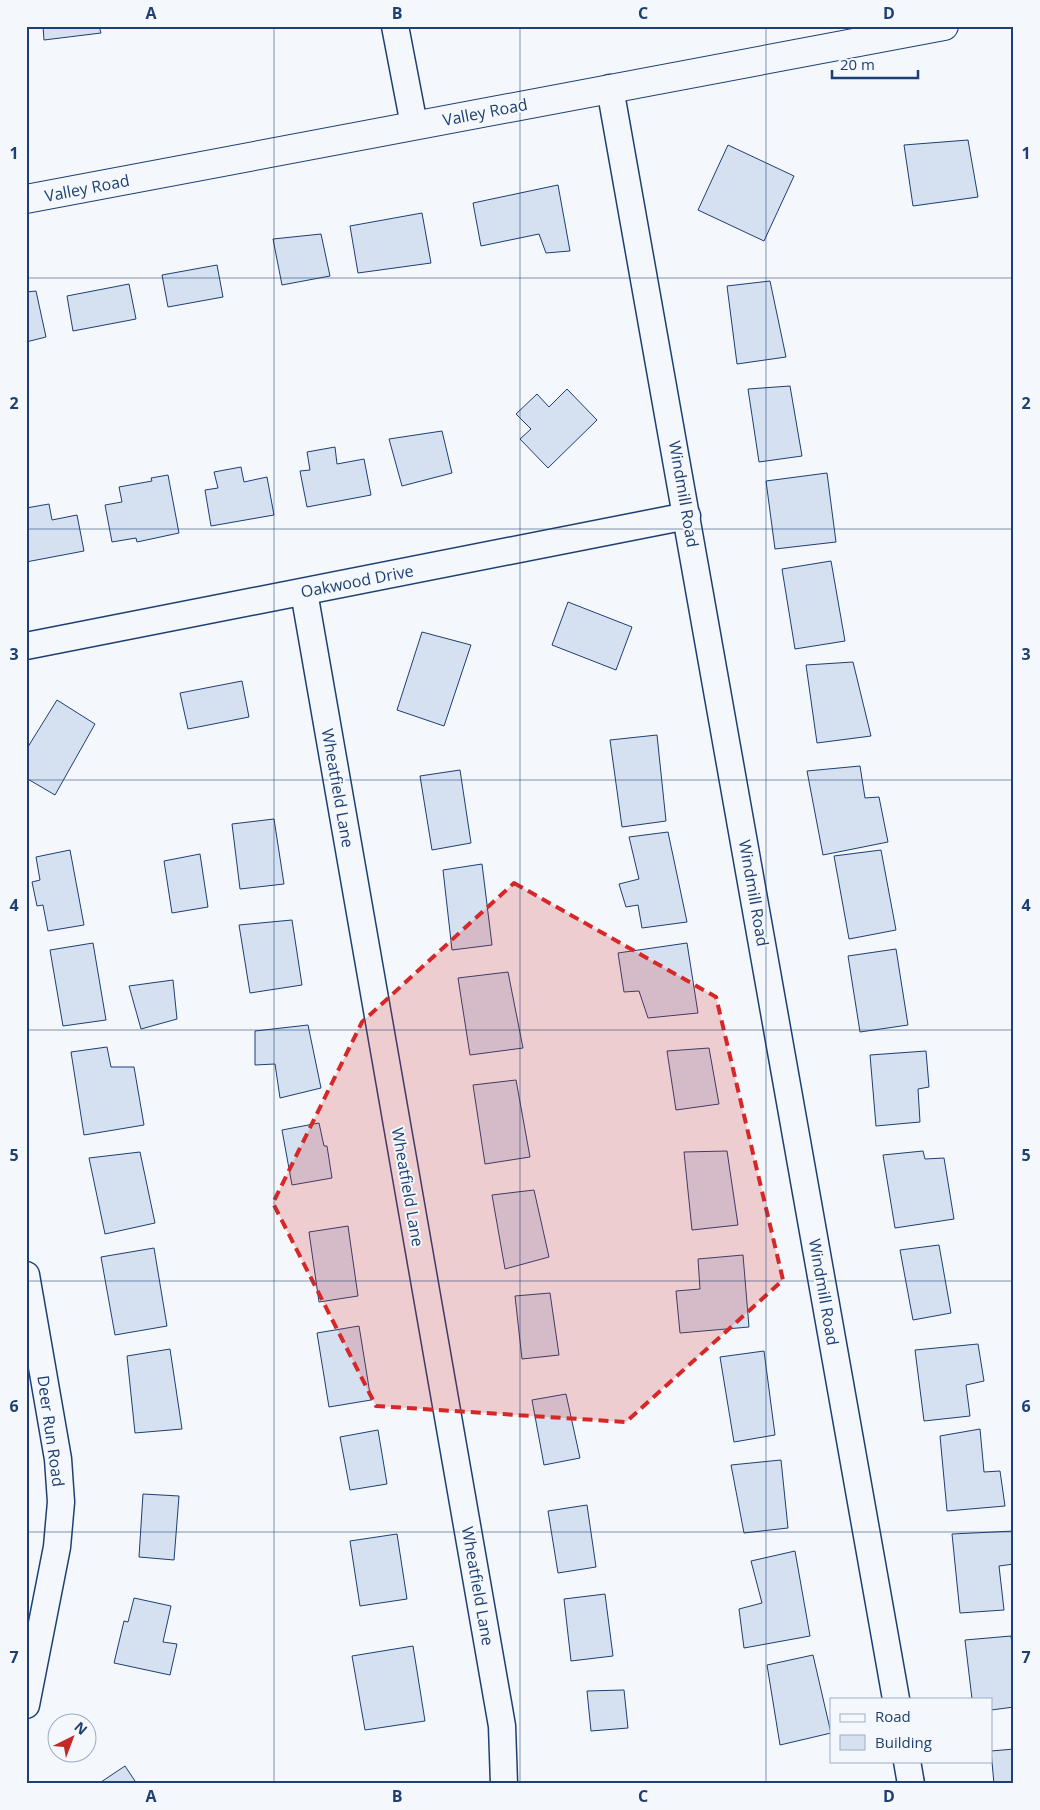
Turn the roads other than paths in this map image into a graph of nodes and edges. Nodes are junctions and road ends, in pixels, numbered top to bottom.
1 (395, 26) edge
2 (944, 26) edge
3 (610, 88) junction
4 (414, 125) junction
5 (26, 199) edge
6 (687, 516) junction
7 (304, 592) junction
8 (26, 646) edge
9 (26, 1275) edge
10 (896, 1698) edge
11 (26, 1705) edge
12 (907, 1762) edge
13 (504, 1784) edge
14 (910, 1784) edge

1 - 4 street
2 - 3 street, Valley Road
3 - 4 street, Valley Road
3 - 6 street, Windmill Road
4 - 5 street, Valley Road
6 - 7 street, Oakwood Drive
6 - 10 street, Windmill Road
7 - 8 street, Oakwood Drive
7 - 13 street, Wheatfield Lane
9 - 11 street, Deer Run Road
12 - 14 street

